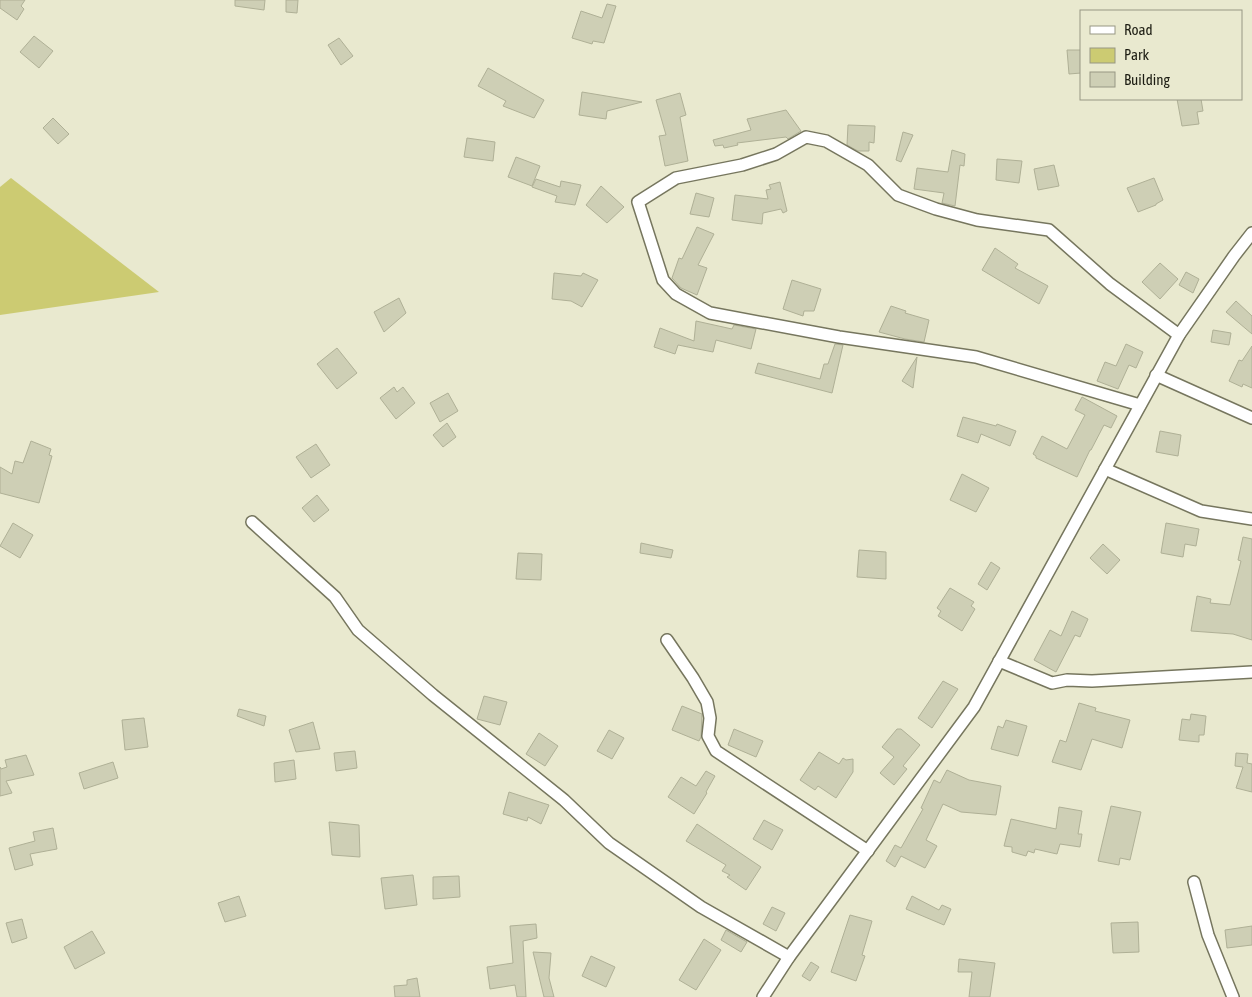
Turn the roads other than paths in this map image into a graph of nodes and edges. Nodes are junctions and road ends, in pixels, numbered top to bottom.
1 (1252, 233) edge
2 (1179, 335) junction
3 (1156, 374) junction
4 (1140, 405) junction
5 (1252, 418) edge
6 (1105, 469) junction
7 (1252, 519) edge
8 (252, 522) dead end
9 (667, 640) dead end
10 (999, 661) junction
11 (1252, 672) edge
12 (868, 850) junction
13 (1194, 882) dead end
14 (789, 957) junction
15 (763, 997) edge
16 (1233, 997) edge

1 - 2 street
2 - 3 street
2 - 4 street
3 - 4 street
3 - 5 street
4 - 6 street
6 - 7 street
6 - 10 street
8 - 14 street
9 - 12 street
10 - 11 street
10 - 12 street
12 - 14 street
13 - 16 street
14 - 15 street

